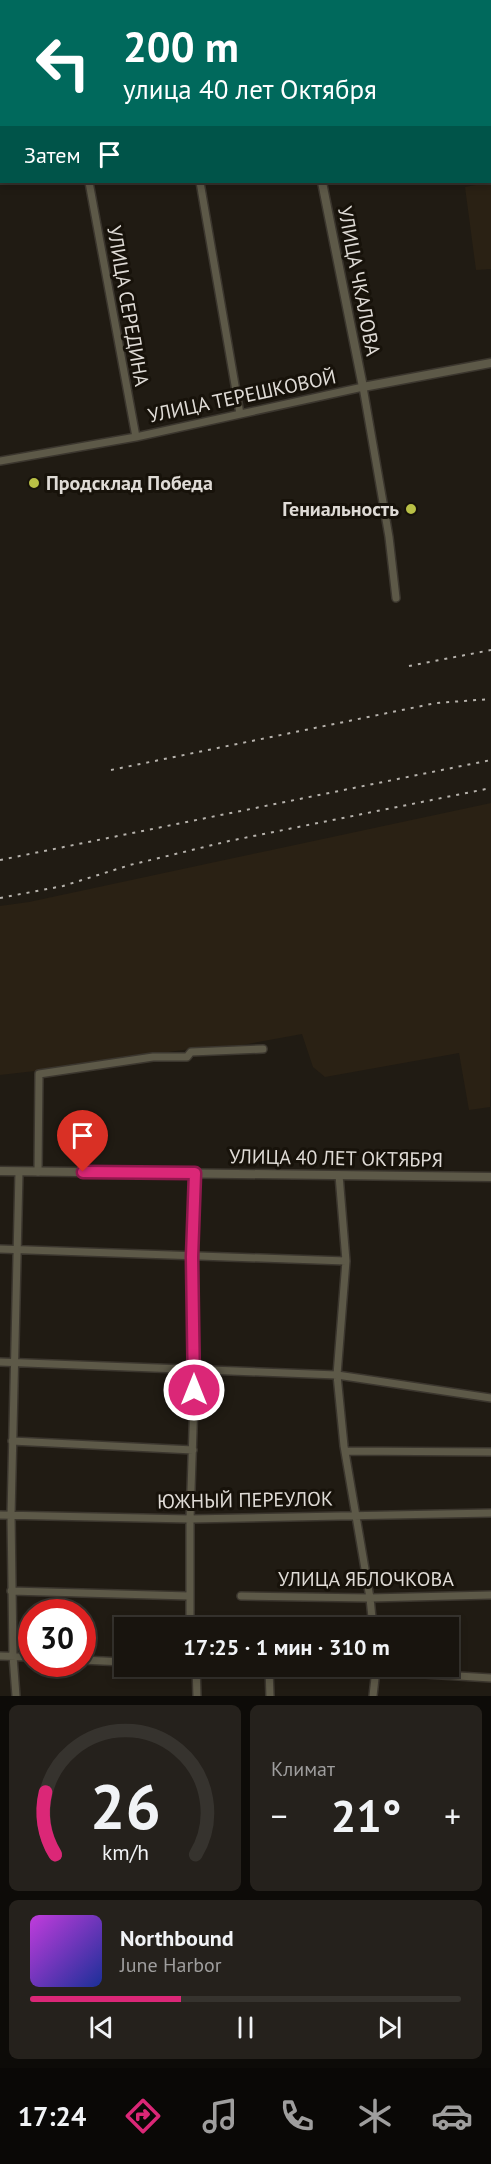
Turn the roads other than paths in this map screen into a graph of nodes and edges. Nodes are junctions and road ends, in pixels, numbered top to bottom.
1 (89, 183) edge
2 (200, 183) edge
3 (322, 183) edge
4 (491, 363) edge
5 (363, 387) junction
6 (240, 414) junction
7 (136, 436) junction
8 (0, 461) edge
9 (396, 598) dead end
10 (263, 1049) dead end
11 (0, 1171) edge
12 (19, 1172) junction
13 (38, 1172) junction
14 (195, 1173) junction
15 (339, 1175) junction
16 (491, 1177) edge
17 (0, 1249) edge
18 (18, 1249) junction
19 (192, 1257) junction
20 (346, 1261) junction
21 (0, 1362) edge
22 (16, 1364) junction
23 (195, 1370) junction
24 (337, 1375) junction
25 (491, 1398) edge
26 (12, 1441) junction
27 (192, 1450) junction
28 (345, 1451) junction
29 (491, 1452) edge
30 (491, 1513) edge
31 (0, 1515) edge
32 (11, 1515) junction
33 (357, 1515) junction
34 (190, 1519) junction
35 (11, 1591) junction
36 (491, 1594) edge
37 (189, 1596) junction
38 (241, 1596) dead end
39 (370, 1598) junction
40 (190, 1617) edge
41 (372, 1617) edge
42 (0, 1656) edge
43 (13, 1656) junction
44 (18, 1656) edge
45 (96, 1661) edge
46 (114, 1662) edge
47 (459, 1675) edge
48 (196, 1677) edge
49 (269, 1677) edge
50 (375, 1677) edge
51 (491, 1678) edge
52 (16, 1696) edge
53 (197, 1696) edge
54 (270, 1696) edge
55 (373, 1696) edge

1 - 7 street, УЛИЦА СЕРЕДИНА
2 - 6 street
3 - 5 street, УЛИЦА ЧКАЛОВА
4 - 5 street, УЛИЦА ТЕРЕШКОВОЙ
5 - 6 street, УЛИЦА ТЕРЕШКОВОЙ
5 - 9 street
6 - 7 street, УЛИЦА ТЕРЕШКОВОЙ
7 - 8 street, УЛИЦА ТЕРЕШКОВОЙ
10 - 13 street
11 - 12 street, УЛИЦА 40 ЛЕТ ОКТЯБРЯ
12 - 13 street, УЛИЦА 40 ЛЕТ ОКТЯБРЯ
12 - 18 street
13 - 14 street, УЛИЦА 40 ЛЕТ ОКТЯБРЯ
14 - 15 street, УЛИЦА 40 ЛЕТ ОКТЯБРЯ
14 - 19 street
15 - 16 street, УЛИЦА 40 ЛЕТ ОКТЯБРЯ
15 - 20 street
17 - 18 street
18 - 19 street
18 - 22 street
19 - 20 street
19 - 23 street
20 - 24 street
21 - 22 street
22 - 23 street
22 - 26 street
23 - 24 street
23 - 27 street
24 - 25 street
24 - 28 street
26 - 27 street
26 - 32 street
27 - 34 street
28 - 29 street
28 - 33 street
30 - 33 street, ЮЖНЫЙ ПЕРЕУЛОК
31 - 32 street, ЮЖНЫЙ ПЕРЕУЛОК
32 - 34 street, ЮЖНЫЙ ПЕРЕУЛОК
32 - 35 street
33 - 34 street, ЮЖНЫЙ ПЕРЕУЛОК
33 - 39 street
34 - 37 street
35 - 37 street
35 - 43 street
36 - 39 street, УЛИЦА ЯБЛОЧКОВА
37 - 40 street
38 - 39 street, УЛИЦА ЯБЛОЧКОВА
39 - 41 street
42 - 43 street
43 - 44 street
43 - 52 street
45 - 46 street
47 - 51 street
48 - 53 street
49 - 54 street
50 - 55 street

